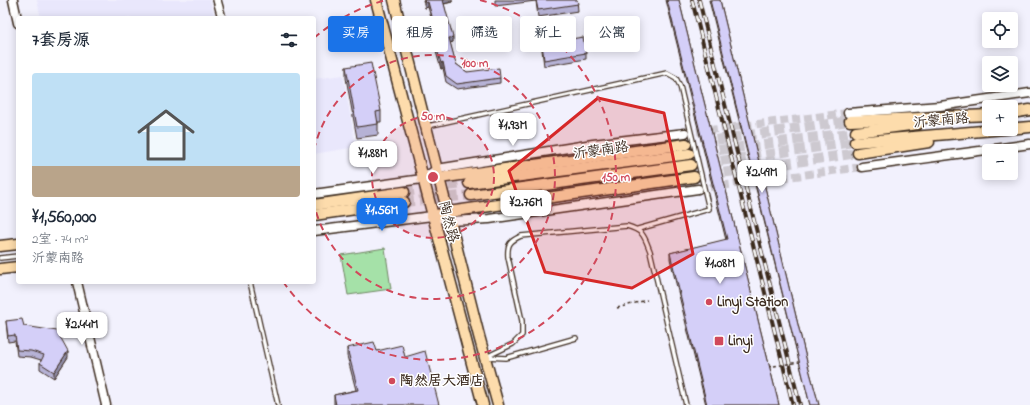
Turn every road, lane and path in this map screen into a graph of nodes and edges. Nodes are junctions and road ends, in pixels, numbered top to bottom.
1 (13, 0) edge
2 (217, 0) edge
3 (376, 0) edge
4 (394, 0) edge
5 (16, 16) edge
6 (221, 16) edge
7 (1030, 93) edge
8 (1030, 110) edge
9 (1018, 112) edge
10 (982, 115) edge
11 (982, 116) edge
12 (849, 117) joint
13 (427, 126) junction
14 (1030, 127) edge
15 (1018, 128) edge
16 (982, 131) edge
17 (685, 133) tunnel mouth
18 (982, 133) edge
19 (1030, 144) edge
20 (858, 153) tunnel mouth
21 (691, 165) tunnel mouth
22 (862, 167) tunnel mouth
23 (438, 174) junction
24 (694, 177) tunnel mouth
25 (422, 178) junction
26 (469, 183) tunnel mouth
27 (698, 189) tunnel mouth
28 (316, 194) edge
29 (471, 195) tunnel mouth
30 (316, 205) edge
31 (316, 215) edge
32 (432, 216) junction
33 (449, 216) junction
34 (638, 229) junction
35 (316, 231) edge
36 (16, 244) edge
37 (0, 246) edge
38 (16, 256) edge
39 (0, 258) edge
40 (16, 267) edge
41 (0, 269) edge
42 (77, 284) edge
43 (250, 284) edge
44 (647, 300) dead end
45 (617, 308) dead end
46 (576, 338) dead end
47 (485, 357) junction
48 (806, 360) edge
49 (763, 368) edge
50 (106, 405) edge
51 (278, 405) edge
52 (483, 405) edge
53 (498, 405) edge
54 (686, 405) edge

1 - 5 street
2 - 6 street
3 - 25 main road, 陶然路
4 - 13 main road, 陶然路
7 - 12 street
8 - 9 main road
10 - 12 main road
11 - 16 main road, 沂蒙南路
13 - 23 main road, 陶然路
13 - 34 lane
14 - 15 main road, 沂蒙南路
17 - 23 street
18 - 20 main road
19 - 22 street
21 - 29 main road, 沂蒙南路
23 - 25 main road
23 - 26 main road, 沂蒙南路
23 - 33 main road, 陶然路
24 - 33 main road
25 - 28 street
25 - 32 main road, 陶然路
27 - 33 street
30 - 31 main road
32 - 33 main road
32 - 35 street
32 - 52 main road, 陶然路
33 - 47 main road, 陶然路
34 - 47 lane
34 - 54 lane
36 - 37 main road
38 - 39 lane
40 - 41 main road
42 - 50 street
43 - 51 lane
44 - 45 path
46 - 47 lane
47 - 53 main road, 陶然路
48 - 49 path, bridge

